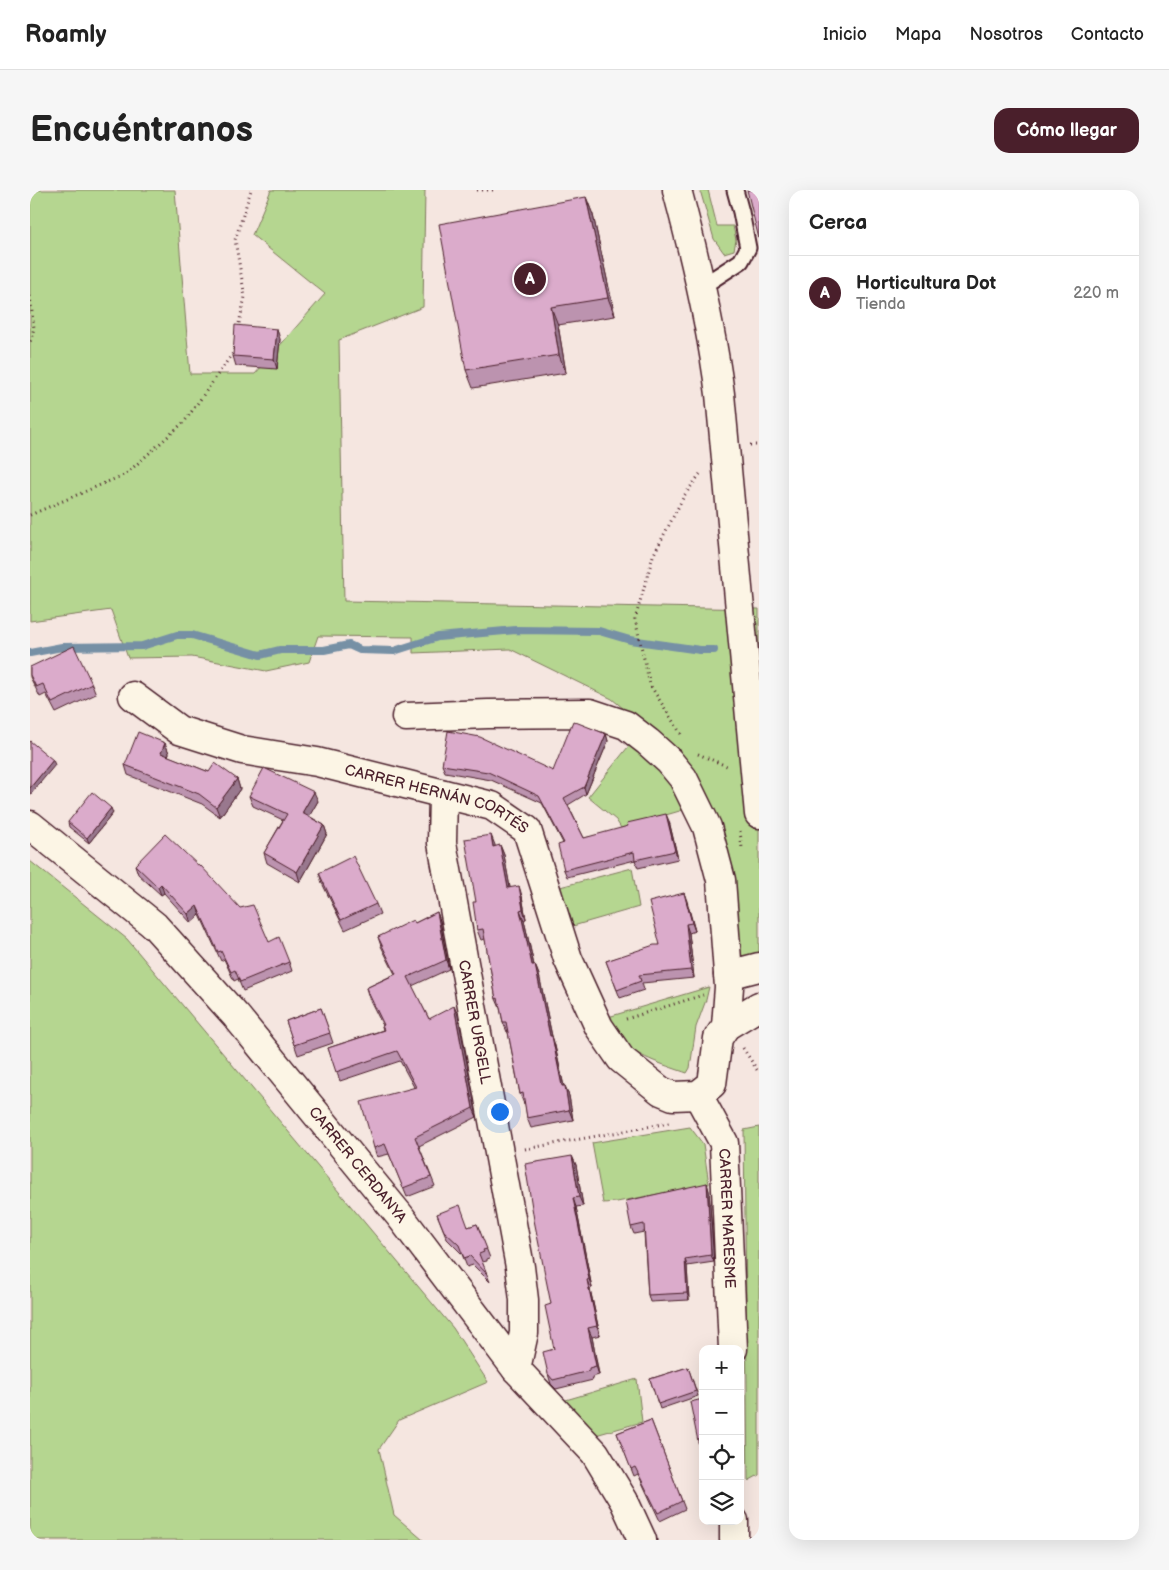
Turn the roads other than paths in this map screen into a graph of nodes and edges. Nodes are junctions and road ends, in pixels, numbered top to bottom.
1 (677, 190) edge
2 (735, 190) edge
3 (701, 287) junction
4 (133, 696) dead end
5 (406, 717) dead end
6 (443, 794) junction
7 (759, 814) edge
8 (30, 825) edge
9 (759, 967) edge
10 (729, 981) junction
11 (759, 1006) edge
12 (726, 1026) junction
13 (703, 1105) junction
14 (733, 1345) edge
15 (516, 1369) junction
16 (734, 1525) edge
17 (642, 1540) edge
18 (734, 1540) edge

1 - 3 street
2 - 3 lane
3 - 7 street
4 - 6 street, CARRER HERNÁN CORTÉS
5 - 10 street
6 - 13 street, CARRER HERNÁN CORTÉS
6 - 15 street, CARRER URGELL
8 - 15 street, CARRER CERDANYA
9 - 10 street
10 - 12 street
11 - 12 street
12 - 13 street
13 - 14 street, CARRER MARESME
15 - 17 street, CARRER CERDANYA
16 - 18 street

